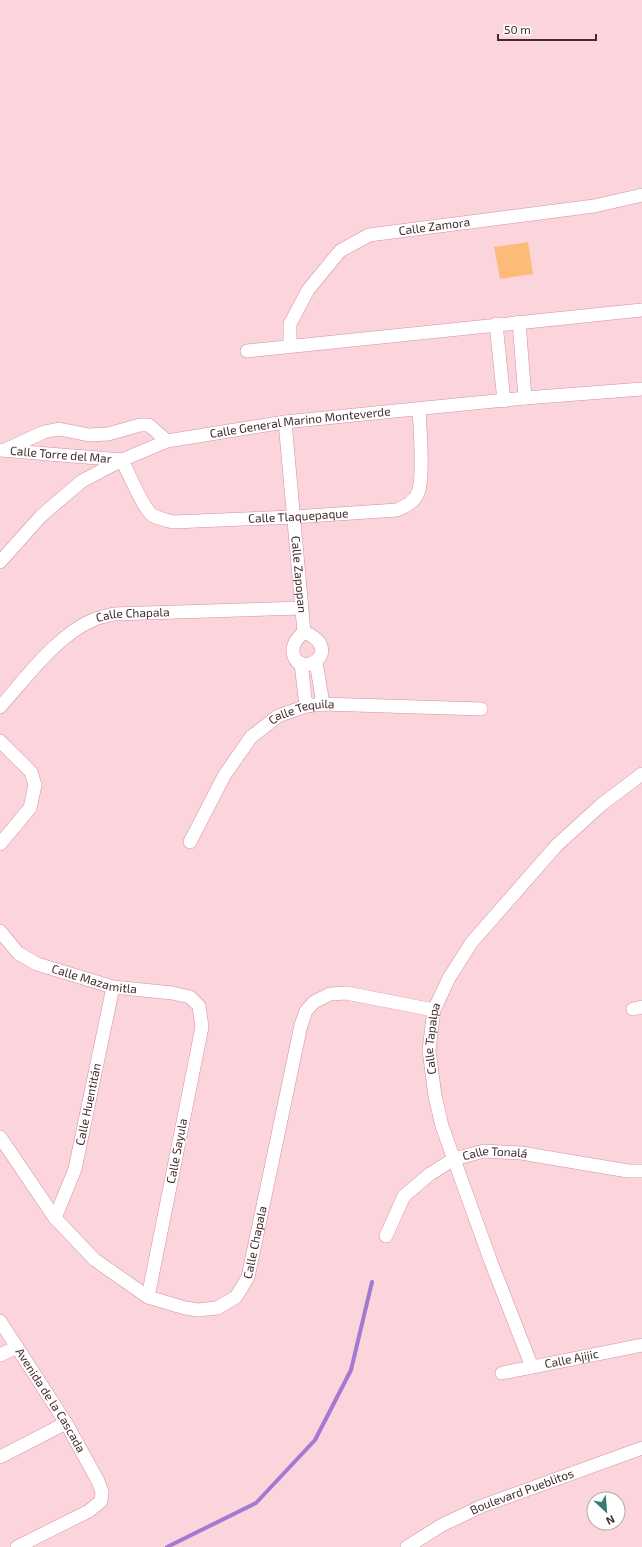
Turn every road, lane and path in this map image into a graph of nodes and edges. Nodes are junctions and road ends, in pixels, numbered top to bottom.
1 (642, 195) edge
2 (642, 310) edge
3 (519, 322) junction
4 (496, 324) junction
5 (290, 346) junction
6 (247, 351) dead end
7 (642, 389) edge
8 (525, 398) junction
9 (504, 401) junction
10 (419, 410) junction
11 (285, 422) junction
12 (166, 441) junction
13 (3, 450) edge
14 (122, 460) junction
15 (293, 517) junction
16 (0, 562) edge
17 (301, 608) junction
18 (304, 632) junction
19 (316, 662) junction
20 (301, 663) junction
21 (324, 704) junction
22 (306, 706) junction
23 (0, 707) edge
24 (481, 709) dead end
25 (0, 741) edge
26 (642, 774) edge
27 (190, 842) dead end
28 (0, 844) edge
29 (0, 931) edge
30 (113, 987) junction
31 (199, 1006) joint
32 (434, 1010) junction
33 (0, 1137) edge
34 (454, 1159) junction
35 (642, 1171) edge
36 (54, 1218) junction
37 (386, 1236) dead end
38 (148, 1297) junction
39 (0, 1321) edge
40 (642, 1344) edge
41 (17, 1347) junction
42 (0, 1355) edge
43 (532, 1367) junction
44 (502, 1373) dead end
45 (66, 1423) junction
46 (642, 1448) edge
47 (0, 1457) edge
48 (17, 1547) edge
49 (407, 1547) edge

1 - 5 street, Calle Zamora
2 - 3 street
3 - 4 street
3 - 8 street
4 - 5 street
4 - 9 street
5 - 6 street
7 - 8 street, Calle General Marino Monteverde
8 - 9 street, Calle General Marino Monteverde
9 - 10 street, Calle General Marino Monteverde
10 - 11 street, Calle General Marino Monteverde
10 - 15 street, Calle Tlaquepaque
11 - 12 street, Calle General Marino Monteverde
11 - 15 street, Calle Zapopan
12 - 13 street
12 - 14 street, Calle General Marino Monteverde
13 - 14 street, Calle Torre del Mar
14 - 15 street, Calle Tlaquepaque
14 - 16 street, Calle General Marino Monteverde
15 - 17 street, Calle Zapopan
17 - 18 street, Calle Zapopan
17 - 23 street, Calle Chapala
18 - 19 street
18 - 20 street
19 - 20 street
19 - 21 street
20 - 22 street
21 - 22 street, Calle Tequila
21 - 24 street, Calle Tequila
22 - 27 street, Calle Tequila
25 - 28 street
26 - 32 street, Calle Tapalpa
29 - 30 street, Calle Mazamitla
30 - 31 street, Calle Mazamitla
30 - 36 street, Calle Huentitán
31 - 38 street, Calle Sayula
32 - 34 street, Calle Tapalpa
32 - 38 street, Calle Chapala
33 - 36 street, Calle Chapala
34 - 35 street, Calle Tonalá
34 - 37 street, Calle Tonalá
34 - 43 street, Calle Tapalpa
36 - 38 street, Calle Chapala
39 - 41 street, Avenida de la Cascada
40 - 43 street, Calle Ajijic
41 - 42 street
41 - 45 street, Avenida de la Cascada
43 - 44 street, Calle Ajijic
45 - 47 street
45 - 48 street, Avenida de la Cascada
46 - 49 street, Boulevard Pueblitos

